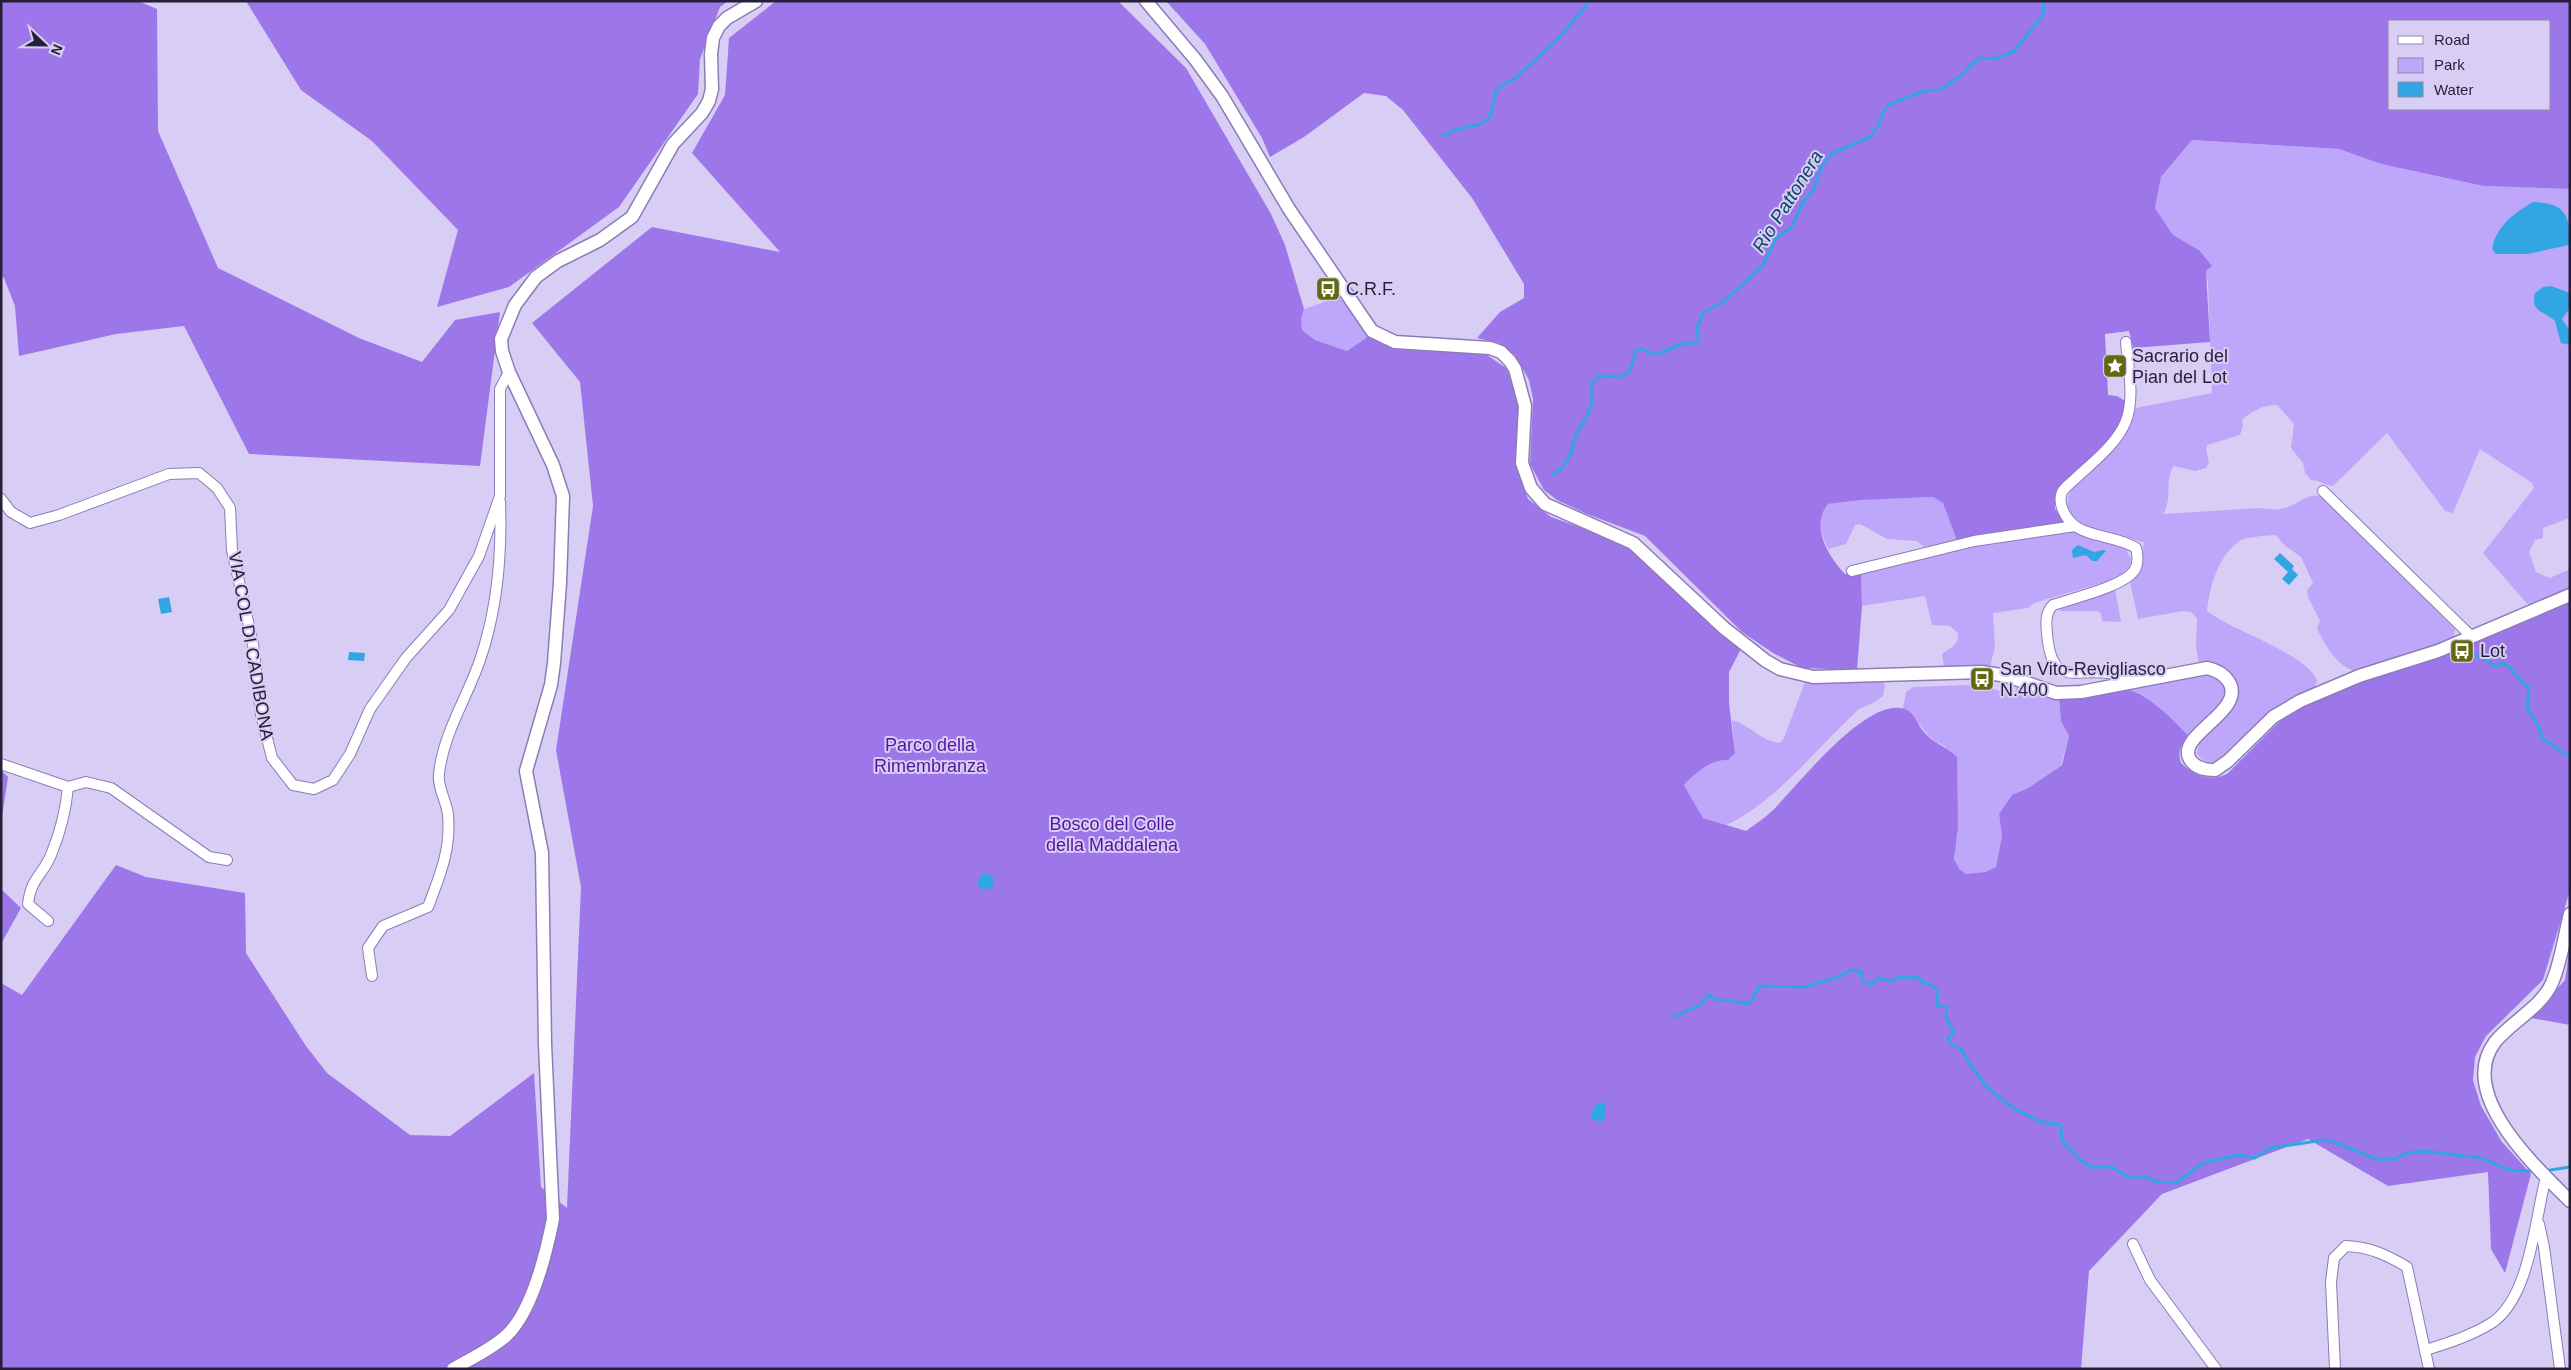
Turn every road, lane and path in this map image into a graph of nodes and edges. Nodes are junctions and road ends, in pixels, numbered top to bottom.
1 (756, 1) edge
2 (1146, 1) edge
3 (2126, 342) dead end
4 (509, 372) junction
5 (2323, 491) dead end
6 (500, 496) junction
7 (1, 499) edge
8 (2075, 526) junction
9 (1852, 571) dead end
10 (2570, 595) edge
11 (2472, 637) junction
12 (2133, 680) junction
13 (1, 764) edge
14 (68, 787) junction
15 (227, 860) dead end
16 (2570, 914) edge
17 (48, 921) dead end
18 (372, 976) dead end
19 (2546, 1177) junction
20 (2570, 1201) edge
21 (2538, 1221) junction
22 (2133, 1244) dead end
23 (2426, 1350) junction
24 (452, 1369) edge
25 (2216, 1369) edge
26 (2335, 1369) edge
27 (2429, 1369) edge
28 (2560, 1369) edge

1 - 4 street
2 - 12 street
3 - 8 street
4 - 6 street, VIA COL DI CADIBONA
4 - 24 street
5 - 11 street
6 - 7 street, VIA COL DI CADIBONA
6 - 18 street, VIA COL DI CADIBONA
8 - 9 street
8 - 12 street
10 - 11 street
11 - 12 street
13 - 14 street
14 - 15 street
14 - 17 street
16 - 19 street
19 - 20 street
19 - 21 street
21 - 23 street
21 - 28 street
22 - 25 street
23 - 26 street
23 - 27 street

